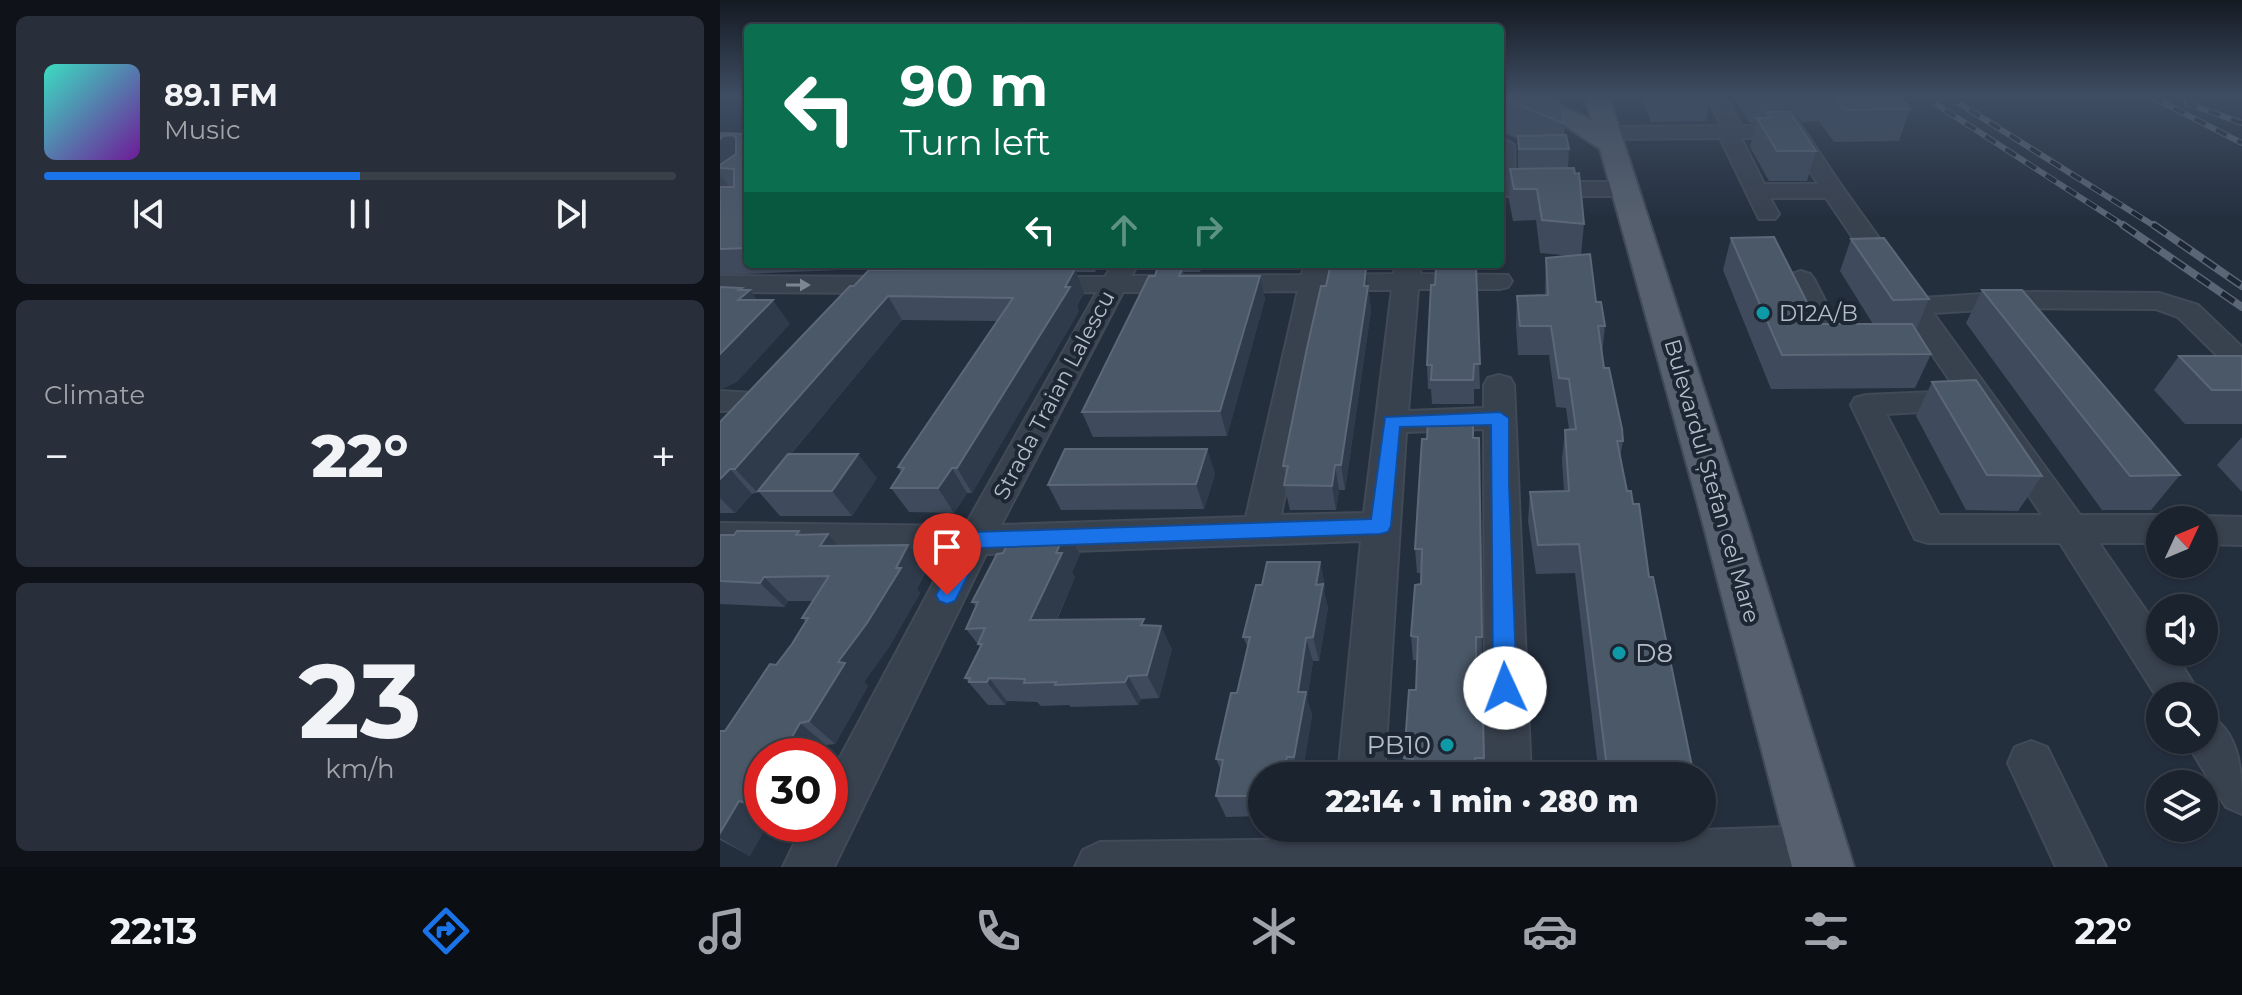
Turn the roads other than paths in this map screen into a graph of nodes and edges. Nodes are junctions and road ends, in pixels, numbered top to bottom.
1 (1605, 137) edge
2 (1644, 137) edge
3 (1734, 137) edge
4 (1799, 137) edge
5 (1610, 140) junction
6 (744, 172) edge
7 (1504, 189) edge
8 (1625, 189) junction
9 (1756, 191) junction
10 (1833, 191) junction
11 (725, 198) edge
12 (1767, 214) dead end
13 (879, 268) edge
14 (1407, 273) edge
15 (1119, 274) edge
16 (1314, 274) edge
17 (1801, 279) dead end
18 (720, 284) edge
19 (1500, 284) edge
20 (863, 285) junction
21 (920, 285) edge
22 (1019, 285) edge
23 (1917, 306) junction
24 (842, 308) edge
25 (1942, 343) junction
26 (1911, 344) edge
27 (1881, 345) edge
28 (2242, 363) edge
29 (780, 377) edge
30 (1499, 385) dead end
31 (1981, 400) junction
32 (720, 401) edge
33 (759, 401) junction
34 (1500, 418) junction
35 (1391, 422) junction
36 (730, 431) edge
37 (1380, 526) junction
38 (2069, 527) junction
39 (1261, 529) junction
40 (2146, 529) edge
41 (2218, 530) edge
42 (2242, 531) edge
43 (720, 537) edge
44 (975, 540) junction
45 (2171, 682) edge
46 (2218, 754) edge
47 (1362, 762) edge
48 (1508, 762) edge
49 (2031, 763) dead end
50 (2242, 791) edge
51 (1510, 844) edge
52 (1356, 845) edge
53 (1820, 858) edge
54 (808, 867) edge
55 (1100, 867) edge
56 (2081, 867) edge

1 - 5 main road
2 - 5 street
3 - 9 street
4 - 10 street
5 - 8 main road, Bulevardul Ștefan cel Mare
6 - 11 street
7 - 8 street
8 - 53 main road, Bulevardul Ștefan cel Mare
9 - 10 street
9 - 12 street
10 - 23 street
13 - 20 street
14 - 16 street
14 - 19 street
14 - 35 street
15 - 16 street
15 - 22 street
15 - 44 street, Strada Traian Lalescu
16 - 39 street
17 - 27 street
18 -> 20 street
20 - 21 street
20 - 24 street
23 - 25 street
23 - 28 street
25 - 26 street
25 - 31 street
29 - 33 street
30 - 34 street
31 - 38 street
31 - 38 street
32 - 33 street
33 - 36 street
34 - 35 street
34 - 48 street
35 - 37 street
37 - 39 street
37 - 47 street
38 - 40 street
38 - 45 street
39 - 44 street
41 - 42 street
43 - 44 street
44 - 54 street, Strada Traian Lalescu
46 - 50 street
49 - 56 street
51 - 52 street
51 - 53 street
52 - 55 street

